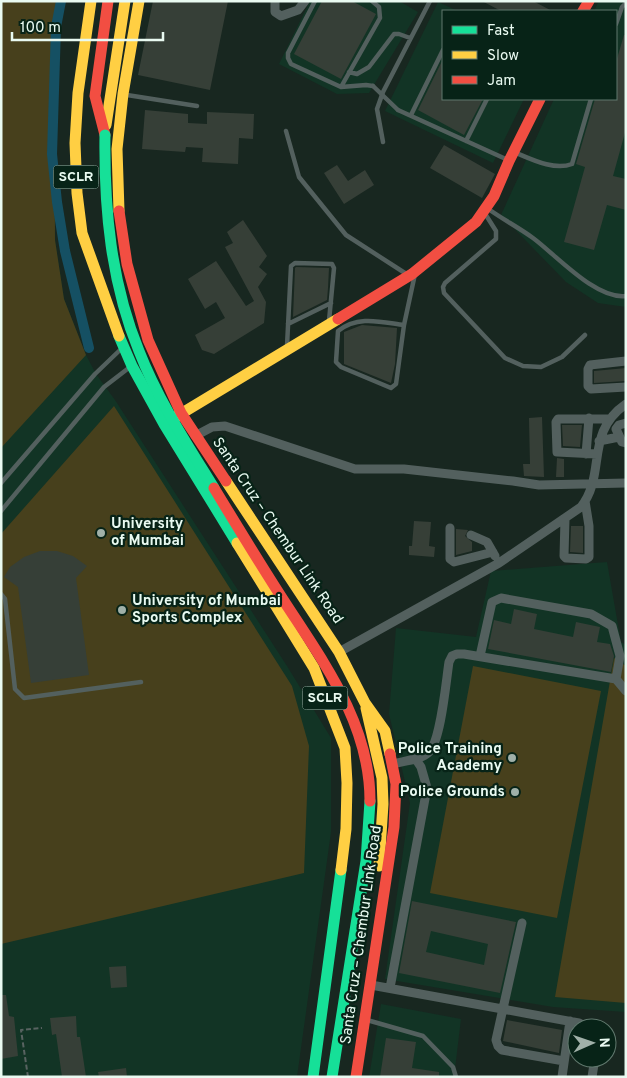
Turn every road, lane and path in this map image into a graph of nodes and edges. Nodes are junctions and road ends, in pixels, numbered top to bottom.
1 (91, 1) edge
2 (108, 1) edge
3 (125, 1) edge
4 (138, 1) edge
5 (275, 1) edge
6 (305, 1) edge
7 (314, 1) edge
8 (372, 1) edge
9 (430, 1) edge
10 (626, 3) edge
11 (617, 21) edge
12 (410, 38) junction
13 (442, 52) edge
14 (349, 72) junction
15 (341, 87) junction
16 (123, 94) junction
17 (486, 100) edge
18 (540, 100) edge
19 (591, 100) edge
20 (197, 106) dead end
21 (410, 115) junction
22 (286, 131) dead end
23 (105, 135) junction
24 (466, 141) junction
25 (383, 142) dead end
26 (512, 157) junction
27 (485, 209) junction
28 (413, 273) junction
29 (626, 296) edge
30 (331, 303) junction
31 (363, 312) junction
32 (288, 324) junction
33 (329, 324) junction
34 (404, 325) junction
35 (585, 334) dead end
36 (148, 340) junction
37 (123, 347) junction
38 (287, 350) junction
39 (626, 361) edge
40 (132, 366) junction
41 (626, 387) edge
42 (626, 404) edge
43 (181, 413) junction
44 (589, 418) junction
45 (609, 419) junction
46 (626, 423) edge
47 (164, 424) junction
48 (195, 436) junction
49 (619, 437) junction
50 (599, 441) junction
51 (626, 444) edge
52 (586, 454) junction
53 (597, 454) junction
54 (1, 483) edge
55 (626, 483) edge
56 (592, 484) junction
57 (585, 502) junction
58 (1, 511) edge
59 (565, 519) junction
60 (450, 528) dead end
61 (471, 534) dead end
62 (493, 552) junction
63 (499, 563) junction
64 (1, 594) edge
65 (339, 652) junction
66 (480, 656) junction
67 (616, 679) junction
68 (140, 682) dead end
69 (626, 691) edge
70 (365, 703) junction
71 (415, 758) junction
72 (392, 764) junction
73 (522, 923) dead end
74 (371, 985) junction
75 (390, 988) junction
76 (503, 1008) junction
77 (365, 1020) junction
78 (567, 1020) edge
79 (42, 1028) dead end
80 (567, 1041) edge
81 (564, 1061) junction
82 (28, 1077) edge
83 (313, 1077) edge
84 (332, 1077) edge
85 (345, 1077) edge
86 (356, 1077) edge
87 (456, 1077) edge
88 (562, 1077) edge

1 - 37 main road, Santa Cruz – Chembur Link Road / SCLR
2 - 23 main road
3 - 23 main road
4 - 16 main road, Santa Cruz – Chembur Link Road / SCLR
5 - 6 street
7 - 15 lane
8 - 14 lane
9 - 12 lane
10 - 11 lane
12 - 14 lane
12 - 25 lane
13 - 21 lane
14 - 15 lane
15 - 21 lane, bridge
16 - 20 lane
16 - 36 main road, Santa Cruz – Chembur Link Road / SCLR
17 - 24 lane
18 - 26 main road
19 - 26 lane
21 - 24 lane
22 - 28 lane
23 - 84 main road, bridge
24 - 26 lane
26 - 27 main road
27 - 28 main road
27 - 29 lane
27 - 35 lane
28 - 31 main road
28 - 34 lane
30 - 32 lane
30 - 32 lane
30 - 33 lane
31 - 33 main road
31 - 34 lane
31 - 34 lane
32 - 38 lane
33 - 38 main road
36 - 37 lane
36 - 40 lane
36 - 43 main road, Santa Cruz – Chembur Link Road / SCLR
37 - 40 main road, Santa Cruz – Chembur Link Road / SCLR
37 - 54 lane
38 - 43 main road
39 - 41 street
40 - 47 main road, Santa Cruz – Chembur Link Road / SCLR
40 - 58 lane
42 - 45 street
43 - 47 main road
43 - 48 main road, Santa Cruz – Chembur Link Road / SCLR
44 - 45 street
44 - 52 street
44 - 52 street
45 - 50 street
46 - 49 street
47 - 83 main road, Santa Cruz – Chembur Link Road / SCLR
48 - 56 street
48 - 65 main road, Santa Cruz – Chembur Link Road / SCLR
49 - 50 street
49 - 51 street
50 - 53 street
52 - 53 street
53 - 56 street
55 - 56 street
56 - 57 street
57 - 59 street
57 - 59 street
59 - 63 street
60 - 62 street
61 - 62 street
62 - 63 street
63 - 65 street
64 - 68 lane
65 - 70 main road, Santa Cruz – Chembur Link Road / SCLR
66 - 67 street
66 - 67 street
66 - 71 street
67 - 69 street
70 - 72 main road, Santa Cruz – Chembur Link Road / SCLR
70 - 85 main road
71 - 72 street
71 - 75 street
72 - 74 main road, Santa Cruz – Chembur Link Road / SCLR
73 - 76 street
74 - 75 street
74 - 77 main road, Santa Cruz – Chembur Link Road / SCLR
75 - 76 street
76 - 78 street
76 - 81 street
77 - 86 main road, Santa Cruz – Chembur Link Road / SCLR
77 - 87 lane
79 - 82 path
80 - 81 street
81 - 88 street

